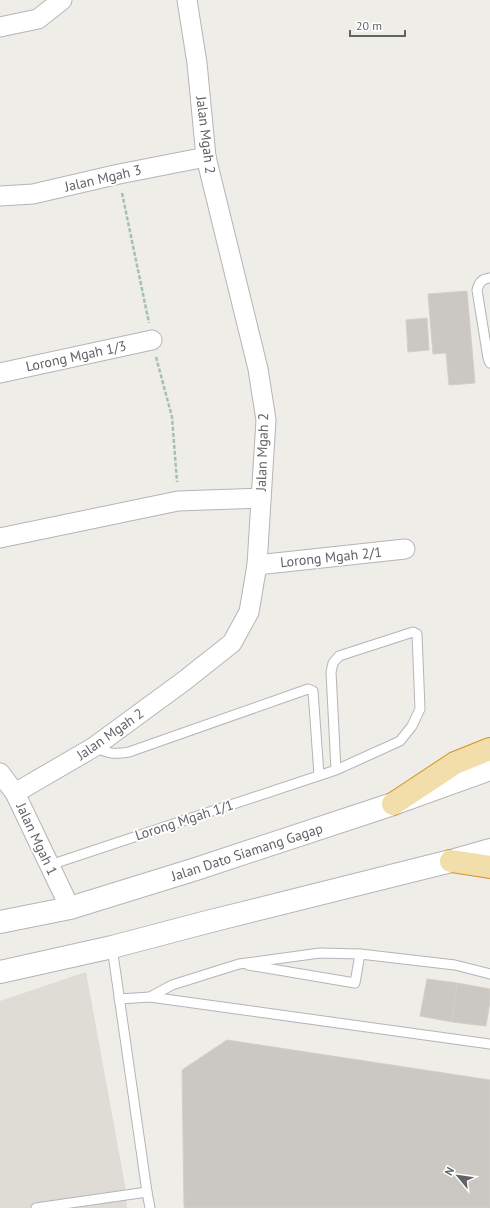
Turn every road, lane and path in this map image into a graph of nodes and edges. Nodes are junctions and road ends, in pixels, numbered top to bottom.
1 (62, 0) edge
2 (187, 0) edge
3 (0, 27) edge
4 (206, 157) junction
5 (0, 196) edge
6 (490, 278) edge
7 (152, 340) dead end
8 (490, 363) edge
9 (0, 373) edge
10 (261, 498) junction
11 (0, 538) edge
12 (405, 549) dead end
13 (257, 565) junction
14 (94, 747) junction
15 (490, 749) edge
16 (490, 769) edge
17 (336, 770) junction
18 (0, 773) edge
19 (319, 775) junction
20 (16, 794) junction
21 (393, 804) junction
22 (490, 850) edge
23 (451, 861) junction
24 (50, 865) junction
25 (490, 867) edge
26 (70, 908) junction
27 (0, 922) edge
28 (112, 948) junction
29 (360, 954) junction
30 (239, 964) junction
31 (0, 972) edge
32 (490, 974) edge
33 (150, 997) junction
34 (119, 999) junction
35 (490, 1044) edge
36 (147, 1192) junction
37 (36, 1208) edge
38 (150, 1208) edge

1 - 3 street
2 - 4 street, Jalan Mgah 2
4 - 5 street, Jalan Mgah 3
4 - 10 street, Jalan Mgah 2
6 - 8 lane
7 - 9 street, Lorong Mgah 1/3
10 - 11 street
10 - 13 street, Jalan Mgah 2
12 - 13 street, Lorong Mgah 2/1
13 - 14 street, Jalan Mgah 2
14 - 19 lane
14 - 20 street, Jalan Mgah 2
15 - 21 highway
16 - 21 main road, Jalan Dato Siamang Gagap
17 - 17 lane, Lorong Mgah 1/1
17 - 19 lane, Lorong Mgah 1/1
18 - 20 street, Jalan Mgah 1
19 - 24 lane, Lorong Mgah 1/1
20 - 24 street, Jalan Mgah 1
21 - 26 main road, Jalan Dato Siamang Gagap
22 - 23 main road
23 - 25 highway
23 - 28 main road
24 - 26 street, Jalan Mgah 1
26 - 27 main road, Jalan Dato Siamang Gagap
28 - 31 main road
28 - 34 lane
29 - 30 lane
29 - 30 lane
29 - 32 lane
30 - 33 lane
33 - 34 lane
33 - 35 lane
34 - 36 lane
36 - 37 lane
36 - 38 lane

